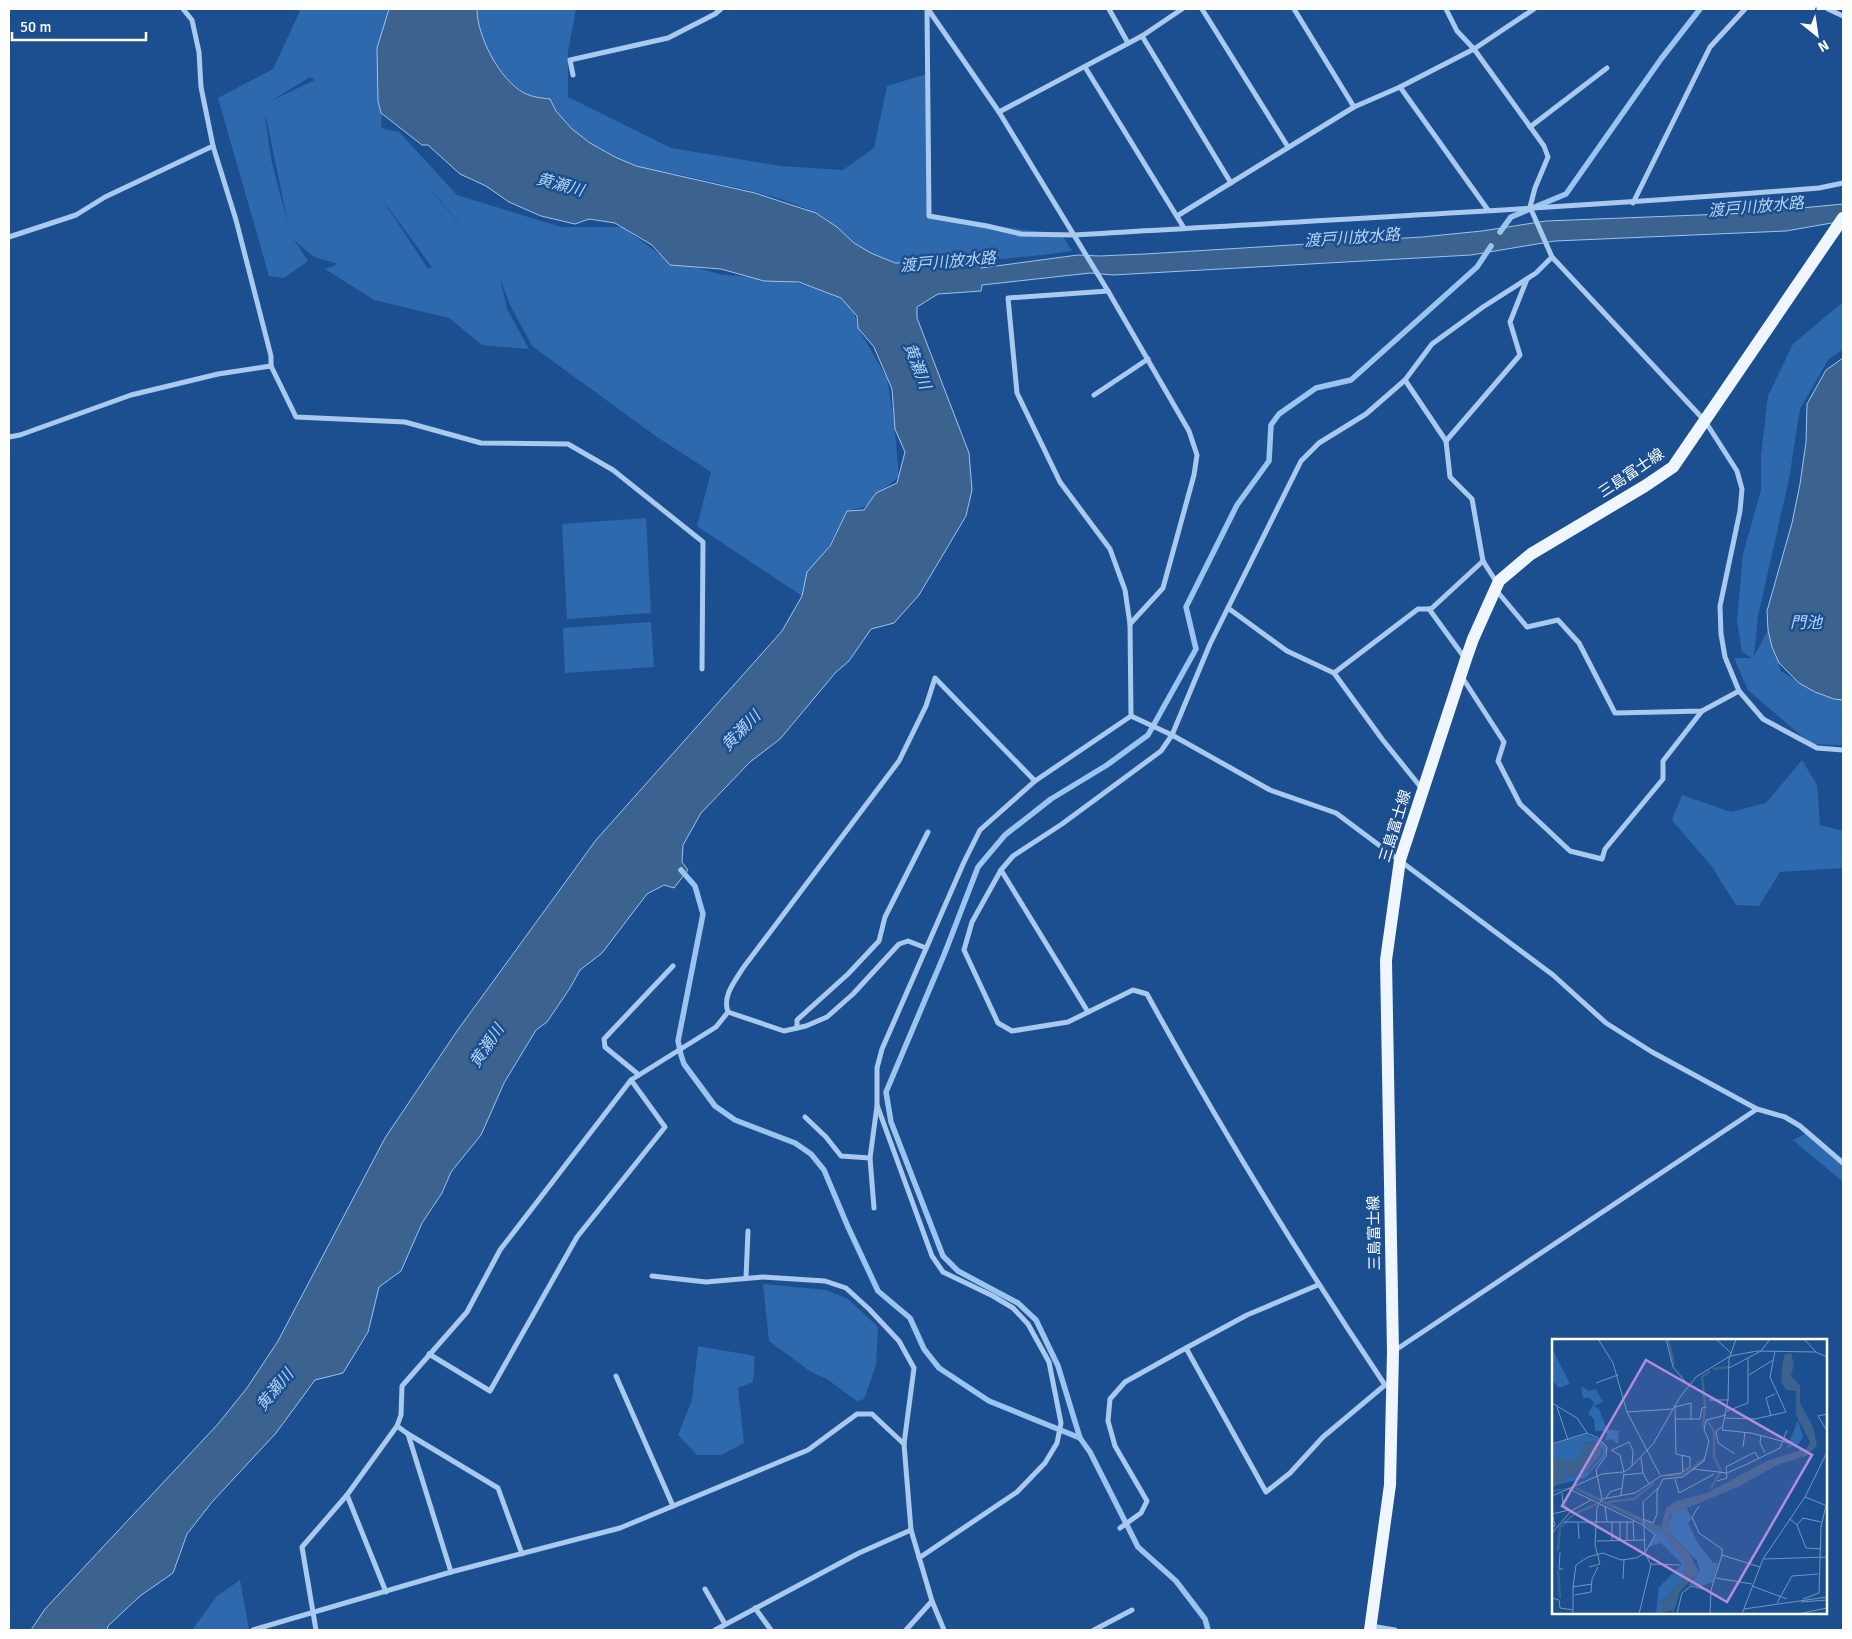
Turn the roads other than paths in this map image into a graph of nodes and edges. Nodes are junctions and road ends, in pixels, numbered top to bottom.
1 (184, 9) edge
2 (722, 9) edge
3 (927, 9) edge
4 (1109, 9) edge
5 (1182, 9) edge
6 (1202, 9) edge
7 (1294, 9) edge
8 (1446, 9) edge
9 (1534, 9) edge
10 (1745, 9) edge
11 (1828, 9) edge
12 (1843, 16) edge
13 (1142, 36) junction
14 (1128, 44) junction
15 (1474, 49) junction
16 (1085, 67) junction
17 (1606, 68) dead end
18 (573, 75) dead end
19 (1400, 87) junction
20 (1354, 107) junction
21 (998, 112) junction
22 (1530, 127) junction
23 (212, 146) junction
24 (1288, 147) junction
25 (1231, 183) junction
26 (1843, 183) edge
27 (1632, 203) junction
28 (1530, 207) junction
29 (1488, 210) junction
30 (1177, 216) junction
31 (1840, 223) edge
32 (1184, 228) junction
33 (1074, 235) junction
34 (9, 237) edge
35 (1552, 257) junction
36 (1527, 279) junction
37 (1108, 291) junction
38 (1148, 359) junction
39 (271, 366) junction
40 (1405, 380) junction
41 (1094, 394) dead end
42 (1705, 421) junction
43 (9, 437) edge
44 (1446, 441) junction
45 (1483, 561) junction
46 (1497, 586) junction
47 (1228, 608) junction
48 (1429, 609) junction
49 (1130, 624) junction
50 (1466, 660) junction
51 (702, 669) dead end
52 (1334, 673) junction
53 (1461, 676) junction
54 (1739, 691) junction
55 (1702, 711) junction
56 (1131, 716) junction
57 (1172, 735) junction
58 (1843, 750) edge
59 (1035, 781) junction
60 (1423, 790) junction
61 (928, 832) dead end
62 (1400, 860) junction
63 (1001, 870) junction
64 (926, 948) junction
65 (673, 966) dead end
66 (728, 1012) junction
67 (1088, 1012) junction
68 (797, 1028) junction
69 (639, 1075) junction
70 (631, 1080) junction
71 (877, 1105) junction
72 (1757, 1109) junction
73 (805, 1117) dead end
74 (870, 1158) junction
75 (1843, 1163) edge
76 (874, 1208) dead end
77 (748, 1231) dead end
78 (652, 1276) dead end
79 (746, 1278) junction
80 (1318, 1285) junction
81 (1186, 1348) junction
82 (1392, 1352) junction
83 (429, 1354) junction
84 (616, 1376) dead end
85 (1388, 1386) junction
86 (397, 1426) junction
87 (408, 1434) junction
88 (904, 1444) junction
89 (348, 1495) junction
90 (673, 1506) junction
91 (1120, 1528) dead end
92 (911, 1530) junction
93 (522, 1554) junction
94 (919, 1558) junction
95 (451, 1572) junction
96 (705, 1589) dead end
97 (386, 1592) junction
98 (932, 1601) junction
99 (755, 1608) junction
100 (1132, 1610) dead end
101 (313, 1613) junction
102 (725, 1624) junction
103 (1370, 1628) edge
104 (253, 1630) edge
105 (316, 1630) edge
106 (715, 1630) edge
107 (771, 1630) edge
108 (906, 1630) edge
109 (944, 1630) edge
110 (1094, 1630) edge
111 (1395, 1630) edge

1 - 23 street
2 - 18 street
3 - 21 street
3 - 33 street
4 - 14 street
5 - 13 street
6 - 24 street
7 - 20 street
8 - 15 street
9 - 15 street
10 - 27 street
11 - 12 street
13 - 14 street
13 - 25 street
14 - 16 street
15 - 19 street
15 - 22 street
16 - 21 street
16 - 30 street
17 - 22 street
19 - 20 street
19 - 29 street
20 - 24 street
21 - 33 street
22 - 28 street
23 - 34 street
23 - 39 street
24 - 25 street
25 - 30 street
26 - 27 street
27 - 28 street
28 - 29 street
28 - 35 street
29 - 32 street
30 - 32 street
31 - 42 main road, 三島富士線
32 - 33 street
33 - 37 street
35 - 36 street
35 - 42 street
36 - 40 street
36 - 44 street
37 - 38 street
37 - 49 street
38 - 41 street
38 - 49 street
39 - 43 street
39 - 51 street
40 - 44 street
40 - 47 street
42 - 46 main road, 三島富士線
42 - 54 street
44 - 45 street
45 - 46 street
45 - 48 street
46 - 50 main road, 三島富士線
46 - 55 street
47 - 52 street
47 - 57 street
48 - 50 street
48 - 52 street
49 - 56 street
50 - 53 main road, 三島富士線
52 - 60 street
53 - 55 street
53 - 60 main road, 三島富士線
54 - 55 street
54 - 58 street
56 - 57 street
56 - 59 street
57 - 62 street
57 - 63 street
59 - 64 street
59 - 66 street
60 - 62 main road, 三島富士線
61 - 68 street
62 - 72 street
62 - 82 main road, 三島富士線
63 - 67 street
63 - 67 street
64 - 68 street
64 - 71 street
65 - 69 street
66 - 68 street
66 - 69 street
67 - 80 street
69 - 70 street
70 - 83 street
70 - 83 street
71 - 74 street
71 - 94 street
72 - 75 street
72 - 82 street
73 - 74 street
74 - 76 street
77 - 79 street
78 - 79 street
79 - 88 street
80 - 81 street
80 - 85 street
81 - 85 street
81 - 91 street
82 - 85 main road, 三島富士線
83 - 86 street
84 - 90 street
85 - 103 main road, 三島富士線
86 - 87 street
86 - 89 street
87 - 93 street
87 - 95 street
88 - 90 street
88 - 92 street
89 - 97 street
89 - 101 street
90 - 93 street
92 - 94 street
92 - 99 street
93 - 95 street
94 - 98 street
95 - 97 street
96 - 102 street
97 - 101 street
98 - 108 street
98 - 109 street
99 - 102 street
99 - 107 street
100 - 110 street
101 - 104 street
101 - 105 street
102 - 106 street
103 - 111 street

